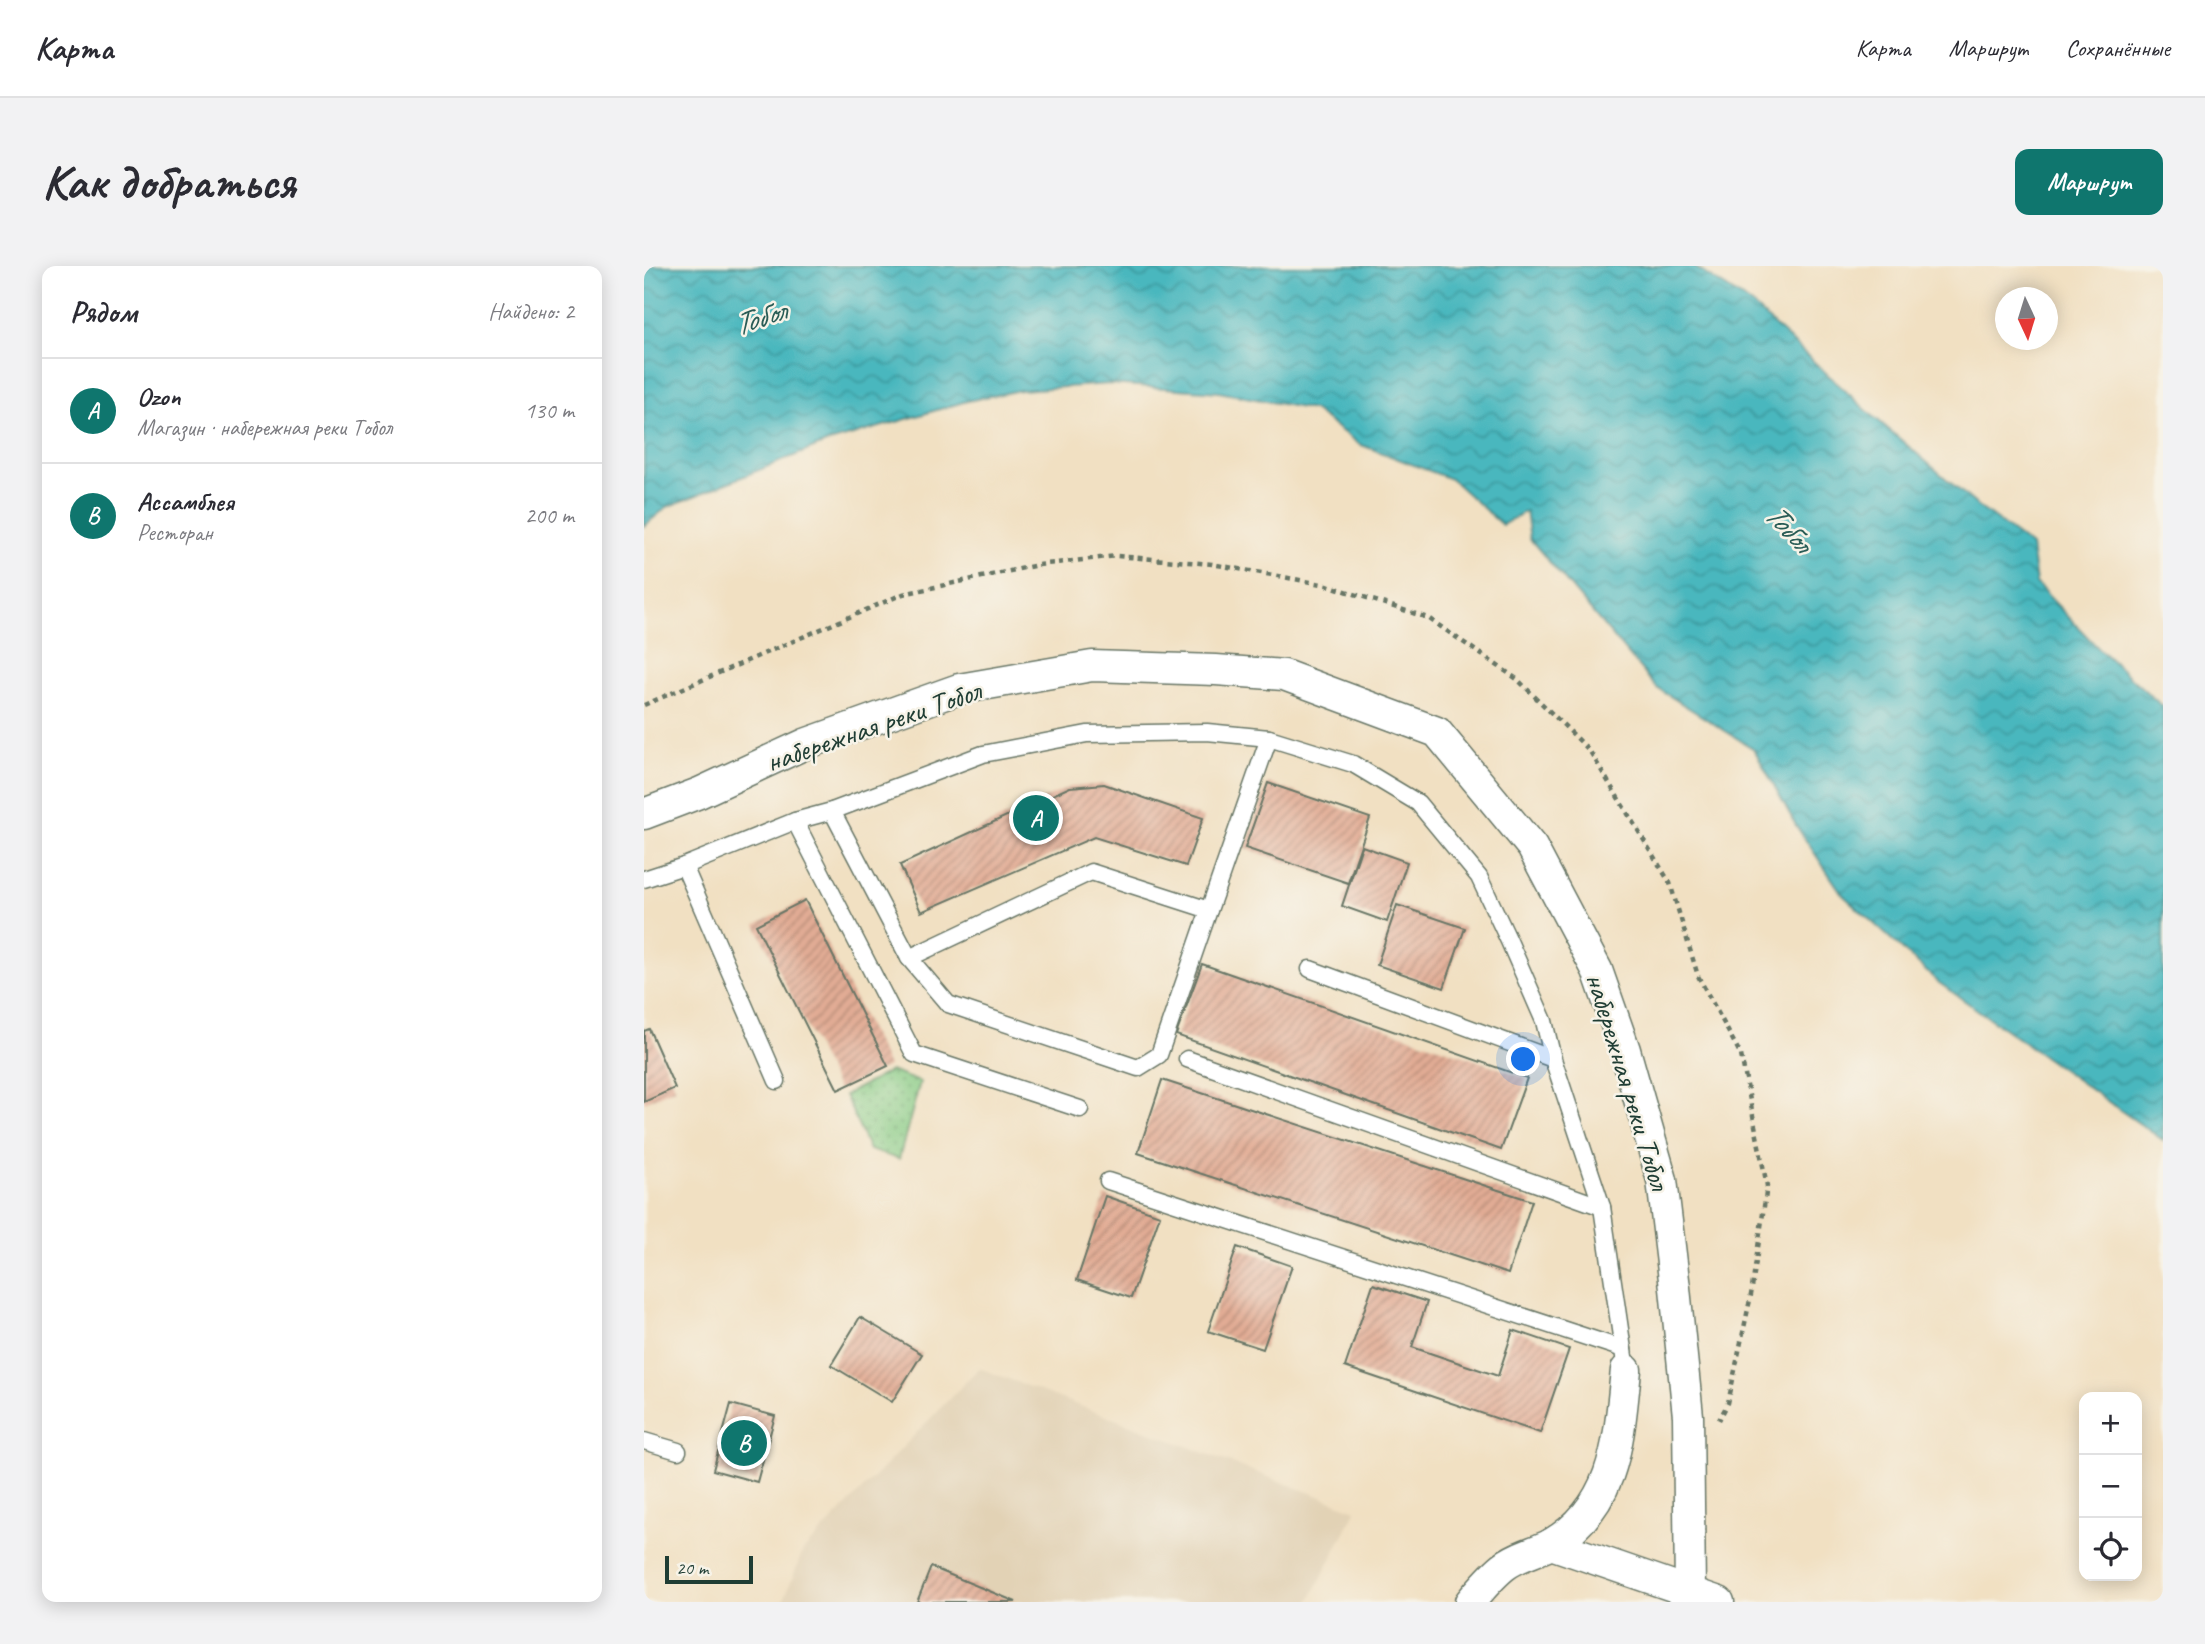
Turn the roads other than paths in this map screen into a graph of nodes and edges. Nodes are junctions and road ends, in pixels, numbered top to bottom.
1 (1269, 738) junction
2 (832, 811) junction
3 (644, 814) edge
4 (795, 821) junction
5 (684, 866) junction
6 (644, 879) edge
7 (1209, 910) junction
8 (909, 958) junction
9 (1310, 969) dead end
10 (1187, 1059) dead end
11 (1553, 1059) junction
12 (777, 1081) dead end
13 (1080, 1110) dead end
14 (1108, 1181) dead end
15 (1602, 1207) junction
16 (1625, 1359) junction
17 (644, 1441) edge
18 (678, 1451) dead end
19 (1551, 1544) junction
20 (1690, 1592) junction
21 (1470, 1602) edge
22 (1719, 1602) edge

1 - 2 lane
1 - 7 lane
1 - 11 lane
2 - 4 lane
2 - 8 lane
3 - 20 street, набережная реки Тобол
4 - 5 lane
4 - 13 lane
5 - 6 lane
5 - 12 lane
7 - 8 lane
7 - 8 lane
9 - 11 lane
10 - 15 lane
11 - 15 lane
14 - 16 lane
15 - 16 lane
16 - 19 street
17 - 18 lane
19 - 20 street
19 - 21 street
20 - 22 street

